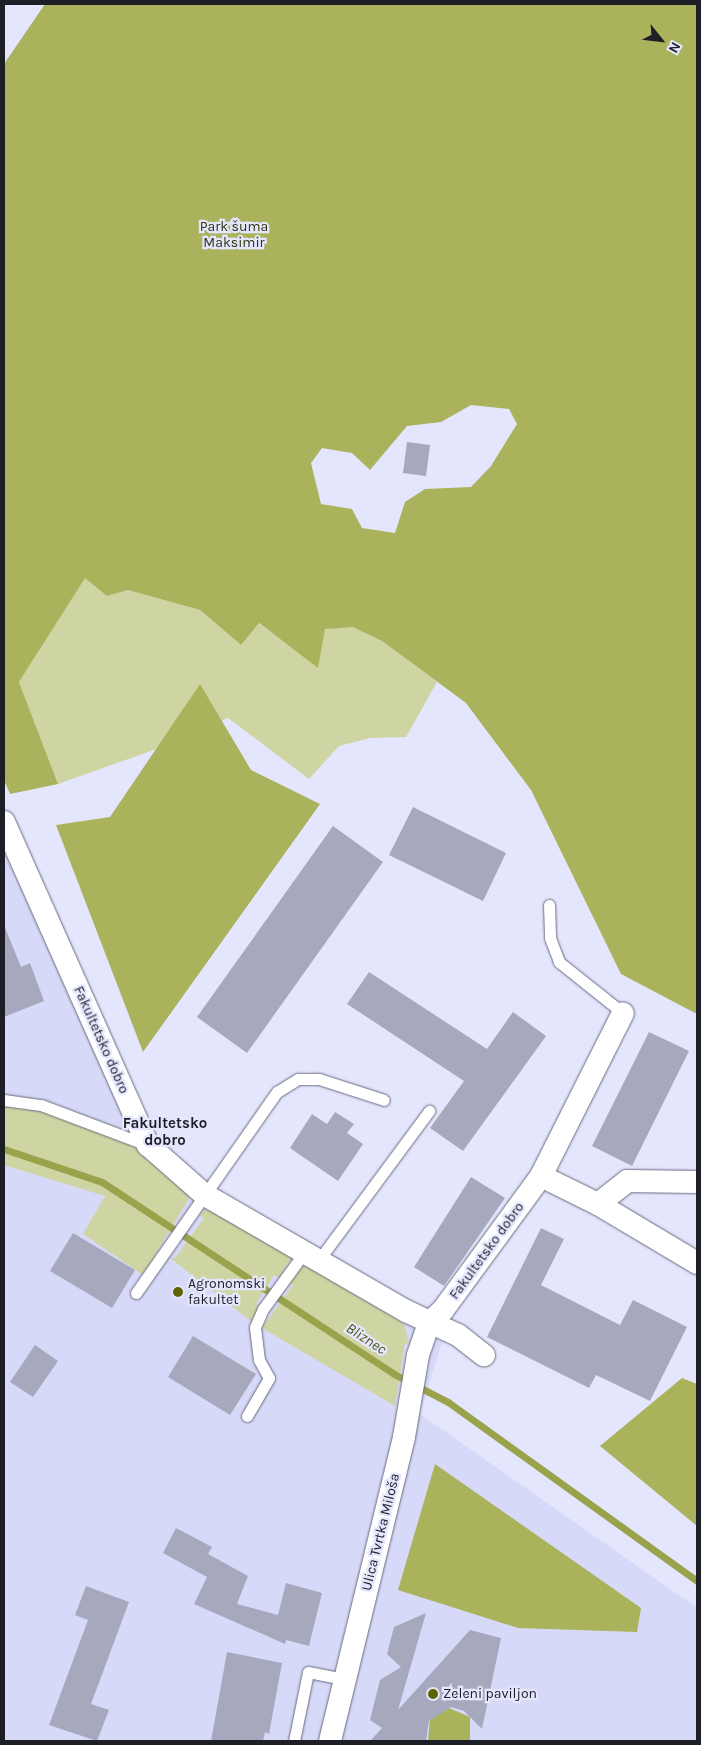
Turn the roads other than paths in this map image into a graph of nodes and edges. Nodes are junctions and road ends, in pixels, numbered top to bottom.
1 (4, 822) edge
2 (549, 905) dead end
3 (623, 1013) joint
4 (4, 1100) edge
5 (384, 1100) dead end
6 (429, 1111) dead end
7 (148, 1145) junction
8 (541, 1176) junction
9 (697, 1182) edge
10 (199, 1204) junction
11 (598, 1204) junction
12 (311, 1257) junction
13 (697, 1263) edge
14 (136, 1293) dead end
15 (429, 1323) junction
16 (484, 1356) dead end
17 (247, 1416) dead end
18 (345, 1679) junction
19 (294, 1741) edge
20 (330, 1741) edge

1 - 7 street, Fakultetsko dobro
2 - 3 lane
3 - 8 street, Fakultetsko dobro
4 - 7 lane
5 - 10 lane
6 - 12 lane
7 - 10 street, Fakultetsko dobro
8 - 11 street
8 - 15 street, Fakultetsko dobro
9 - 11 street
10 - 12 street, Fakultetsko dobro
10 - 14 lane
11 - 13 street
12 - 15 street, Fakultetsko dobro
12 - 17 lane
15 - 16 street, Fakultetsko dobro
15 - 18 street, Ulica Tvrtka Miloša
18 - 19 lane
18 - 20 street, Ulica Tvrtka Miloša

